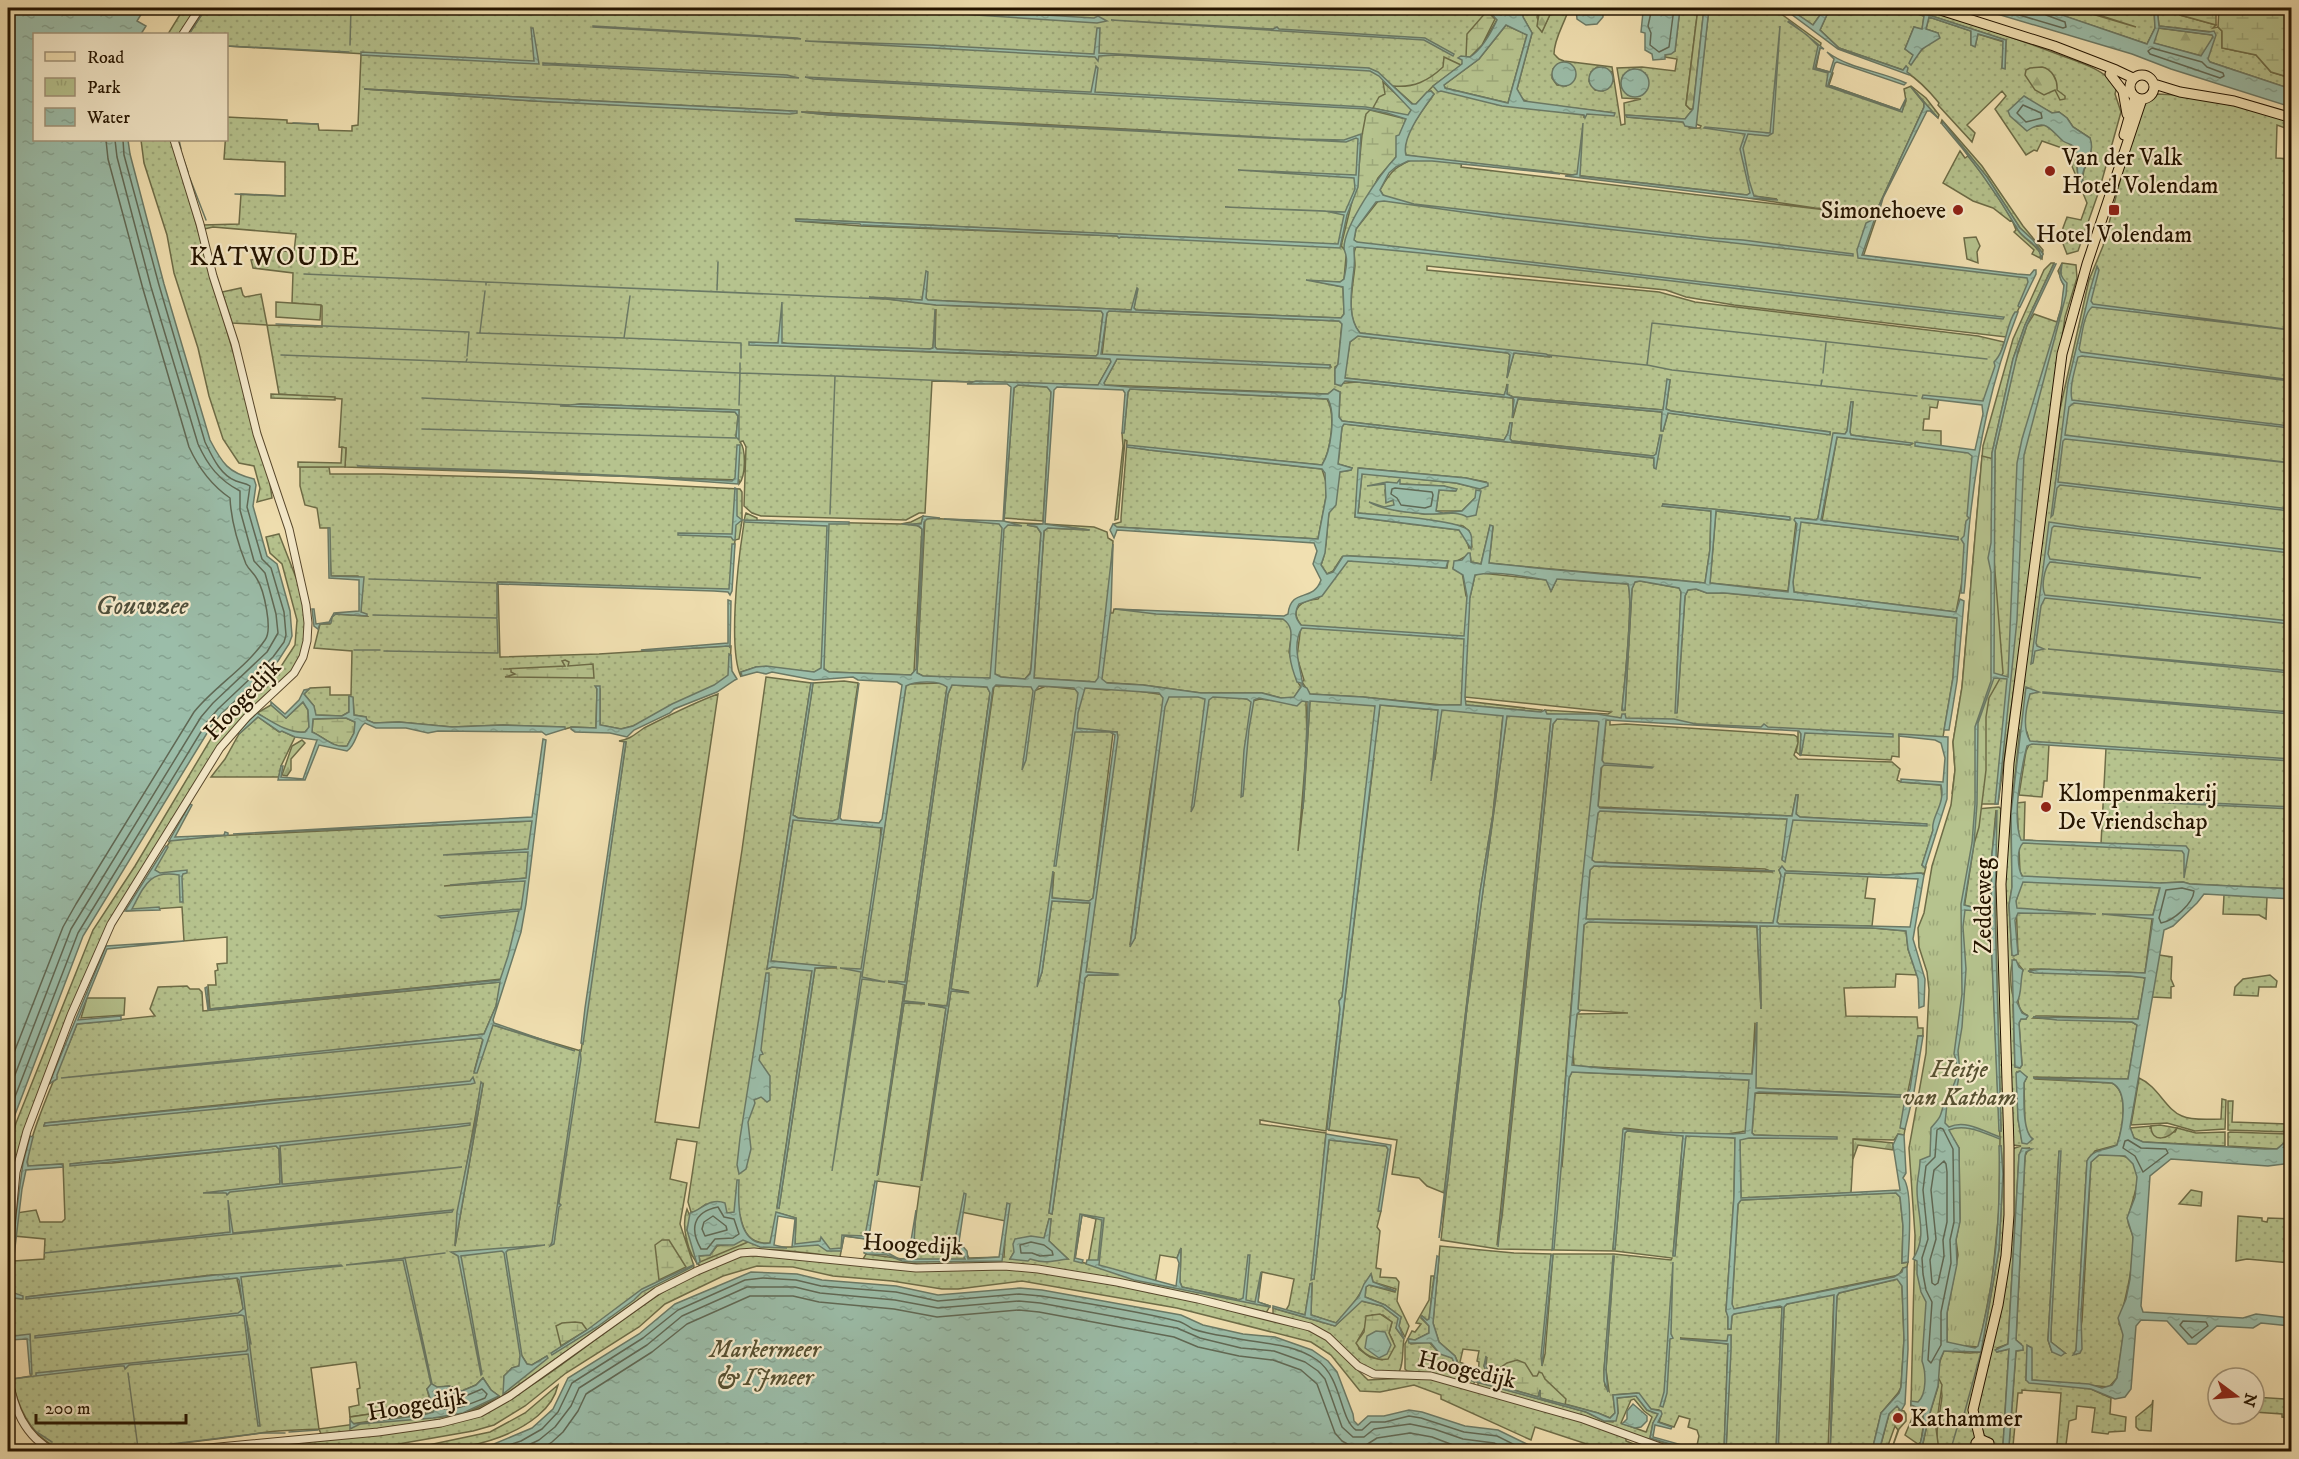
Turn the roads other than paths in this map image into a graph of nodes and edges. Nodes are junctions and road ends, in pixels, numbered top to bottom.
1 (200, 8) edge
2 (1934, 8) edge
3 (184, 33) edge
4 (2099, 65) junction
5 (2110, 74) junction
6 (2131, 81) junction
7 (2153, 88) junction
8 (2139, 98) junction
9 (2292, 117) edge
10 (2128, 122) junction
11 (174, 141) edge
12 (2086, 264) junction
13 (8, 1258) edge
14 (8, 1376) edge
15 (1982, 1450) edge
16 (55, 1452) edge
17 (166, 1452) edge
18 (1674, 1452) edge
19 (2007, 1452) edge

1 - 3 street
2 - 4 main road
4 - 5 main road
4 - 6 main road
5 - 6 main road
5 - 10 main road
6 - 7 main road
6 - 8 main road
7 - 8 main road
7 - 9 main road
8 - 10 main road, Zeddeweg
8 - 12 main road, Zeddeweg
10 - 12 main road, Zeddeweg
11 - 13 street, Hoogedijk
12 - 15 main road, Zeddeweg
14 - 16 street
15 - 19 street
17 - 18 street, Hoogedijk

